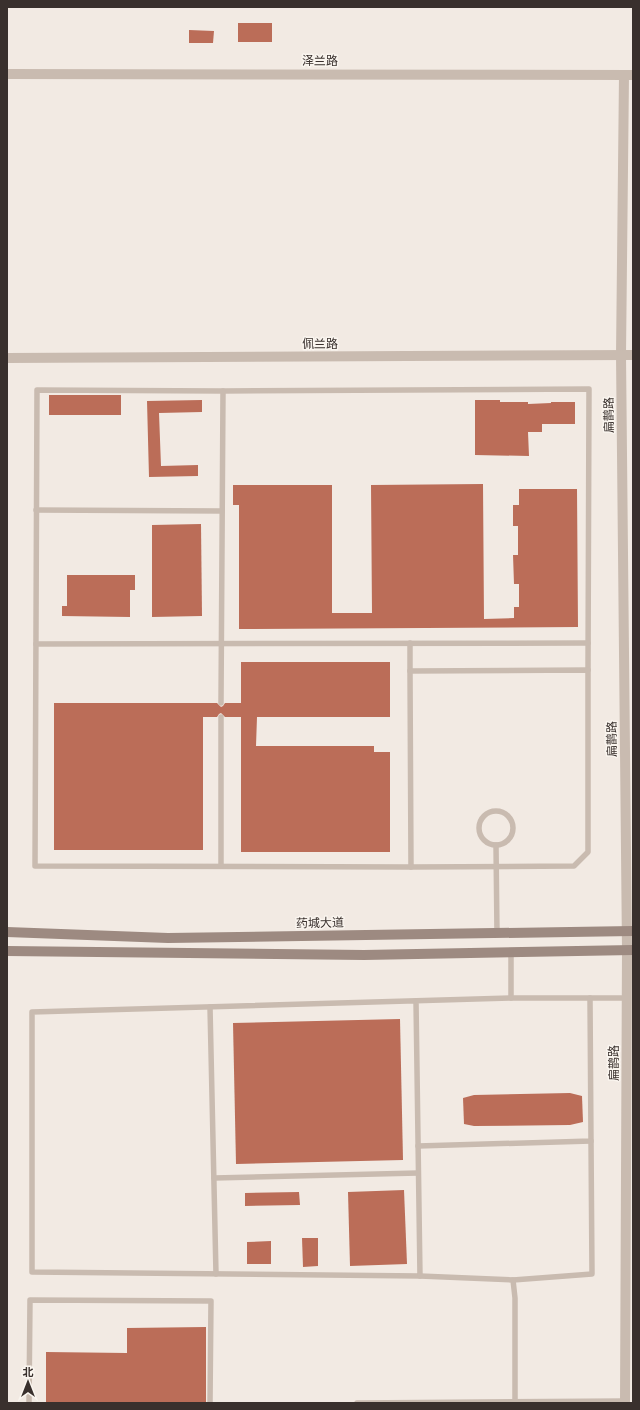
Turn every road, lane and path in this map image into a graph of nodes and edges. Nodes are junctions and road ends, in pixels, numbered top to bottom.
1 (7, 74) edge
2 (628, 75) edge
3 (621, 355) junction
4 (633, 355) edge
5 (7, 358) edge
6 (223, 391) junction
7 (36, 510) junction
8 (222, 511) junction
9 (222, 643) junction
10 (410, 643) junction
11 (588, 643) junction
12 (36, 644) junction
13 (588, 670) junction
14 (410, 671) junction
15 (221, 704) dead end
16 (221, 717) dead end
17 (496, 845) junction
18 (221, 866) junction
19 (496, 866) junction
20 (411, 867) junction
21 (630, 931) edge
22 (7, 932) edge
23 (497, 934) junction
24 (630, 950) edge
25 (7, 951) edge
26 (511, 952) junction
27 (511, 998) junction
28 (590, 998) junction
29 (627, 998) junction
30 (416, 1001) junction
31 (210, 1007) junction
32 (591, 1142) junction
33 (418, 1146) junction
34 (418, 1173) junction
35 (214, 1178) junction
36 (216, 1274) junction
37 (420, 1276) junction
38 (513, 1280) junction
39 (515, 1402) edge
40 (625, 1402) edge
41 (29, 1403) edge
42 (210, 1403) edge
43 (357, 1403) edge

1 - 2 street, 泽兰路
2 - 3 street, 扁鹊路
3 - 4 street, 佩兰路
3 - 5 street, 佩兰路
3 - 21 street, 扁鹊路
6 - 7 lane
6 - 8 lane
6 - 11 lane
7 - 8 lane
7 - 12 lane
8 - 9 lane
9 - 10 lane
9 - 12 lane
9 - 15 lane
10 - 11 lane
10 - 14 lane
11 - 13 lane
12 - 18 lane
13 - 14 lane
13 - 19 lane
14 - 20 lane
16 - 18 lane
17 - 17 lane
17 - 19 lane
18 - 20 lane
19 - 20 lane
19 - 23 lane
21 - 23 main road, 药城大道
21 - 24 street, 扁鹊路
22 - 23 main road, 药城大道
24 - 26 main road
24 - 29 street, 扁鹊路
25 - 26 main road
26 - 27 lane
27 - 28 lane
27 - 30 lane
28 - 29 lane
28 - 32 lane
29 - 40 street, 扁鹊路
30 - 31 lane
30 - 33 lane
31 - 35 lane
31 - 36 lane
32 - 33 lane
32 - 38 lane
33 - 34 lane
34 - 35 lane
34 - 37 lane
35 - 36 lane
36 - 37 lane
37 - 38 lane
38 - 39 lane
39 - 40 lane
39 - 43 lane
41 - 42 lane

